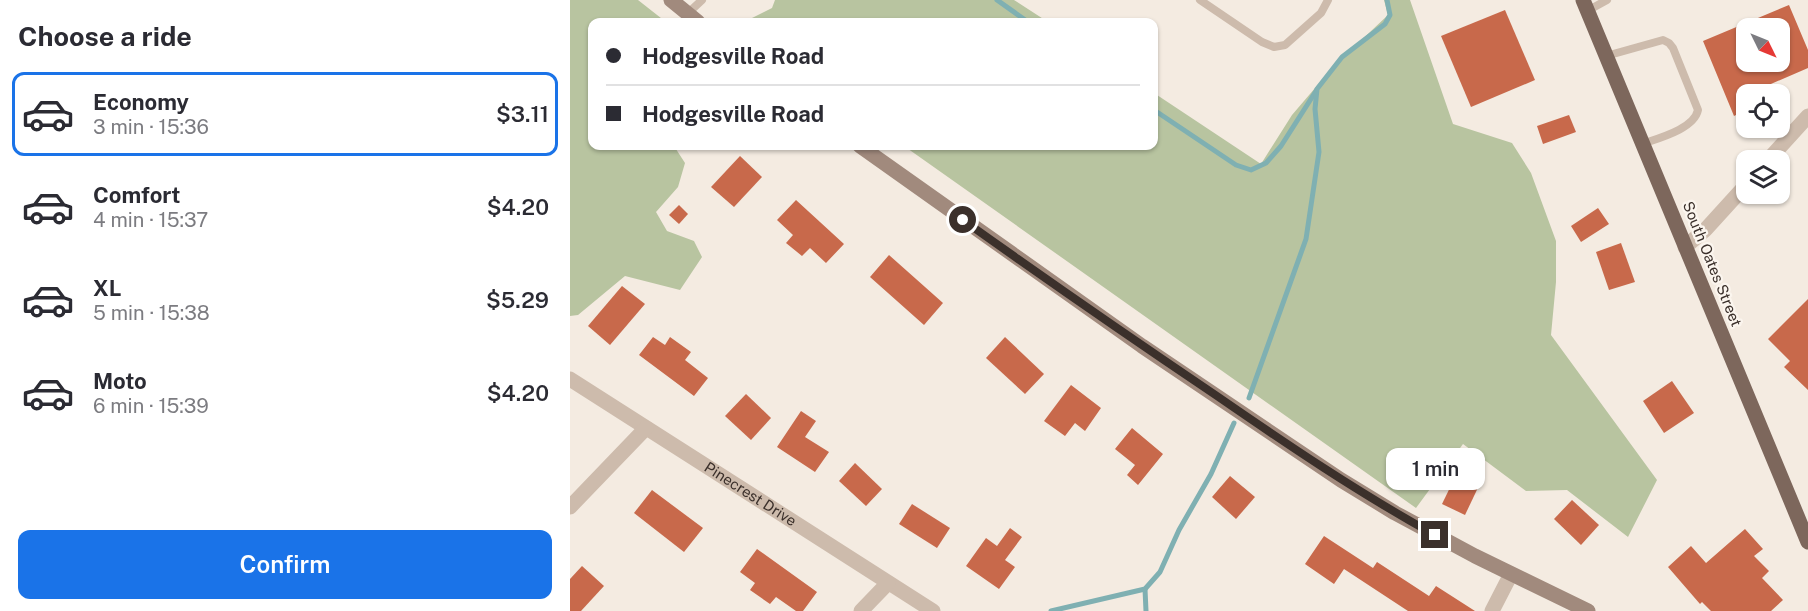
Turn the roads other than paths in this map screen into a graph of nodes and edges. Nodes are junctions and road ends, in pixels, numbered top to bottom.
1 (671, 0) edge
2 (702, 0) edge
3 (1200, 0) edge
4 (1328, 0) edge
5 (1607, 0) edge
6 (1585, 5) edge
7 (693, 18) edge
8 (1606, 56) junction
9 (1808, 116) edge
10 (1642, 144) junction
11 (866, 150) edge
12 (1777, 150) edge
13 (1736, 196) edge
14 (1685, 247) junction
15 (570, 379) edge
16 (646, 428) junction
17 (570, 507) edge
18 (1808, 542) edge
19 (1511, 574) junction
20 (888, 583) junction
21 (861, 611) edge
22 (933, 611) edge
23 (1492, 611) edge
24 (1588, 611) edge

1 - 7 street
2 - 7 lane
3 - 4 lane
5 - 6 lane
6 - 8 main road, South Oates Street
8 - 10 main road, South Oates Street
8 - 10 lane
9 - 12 street
10 - 14 main road, South Oates Street
11 - 19 street
13 - 14 street
14 - 18 main road, South Oates Street
15 - 16 street, Pinecrest Drive
16 - 17 street
16 - 20 street, Pinecrest Drive
19 - 23 street
19 - 24 street
20 - 21 street
20 - 22 street, Pinecrest Drive

